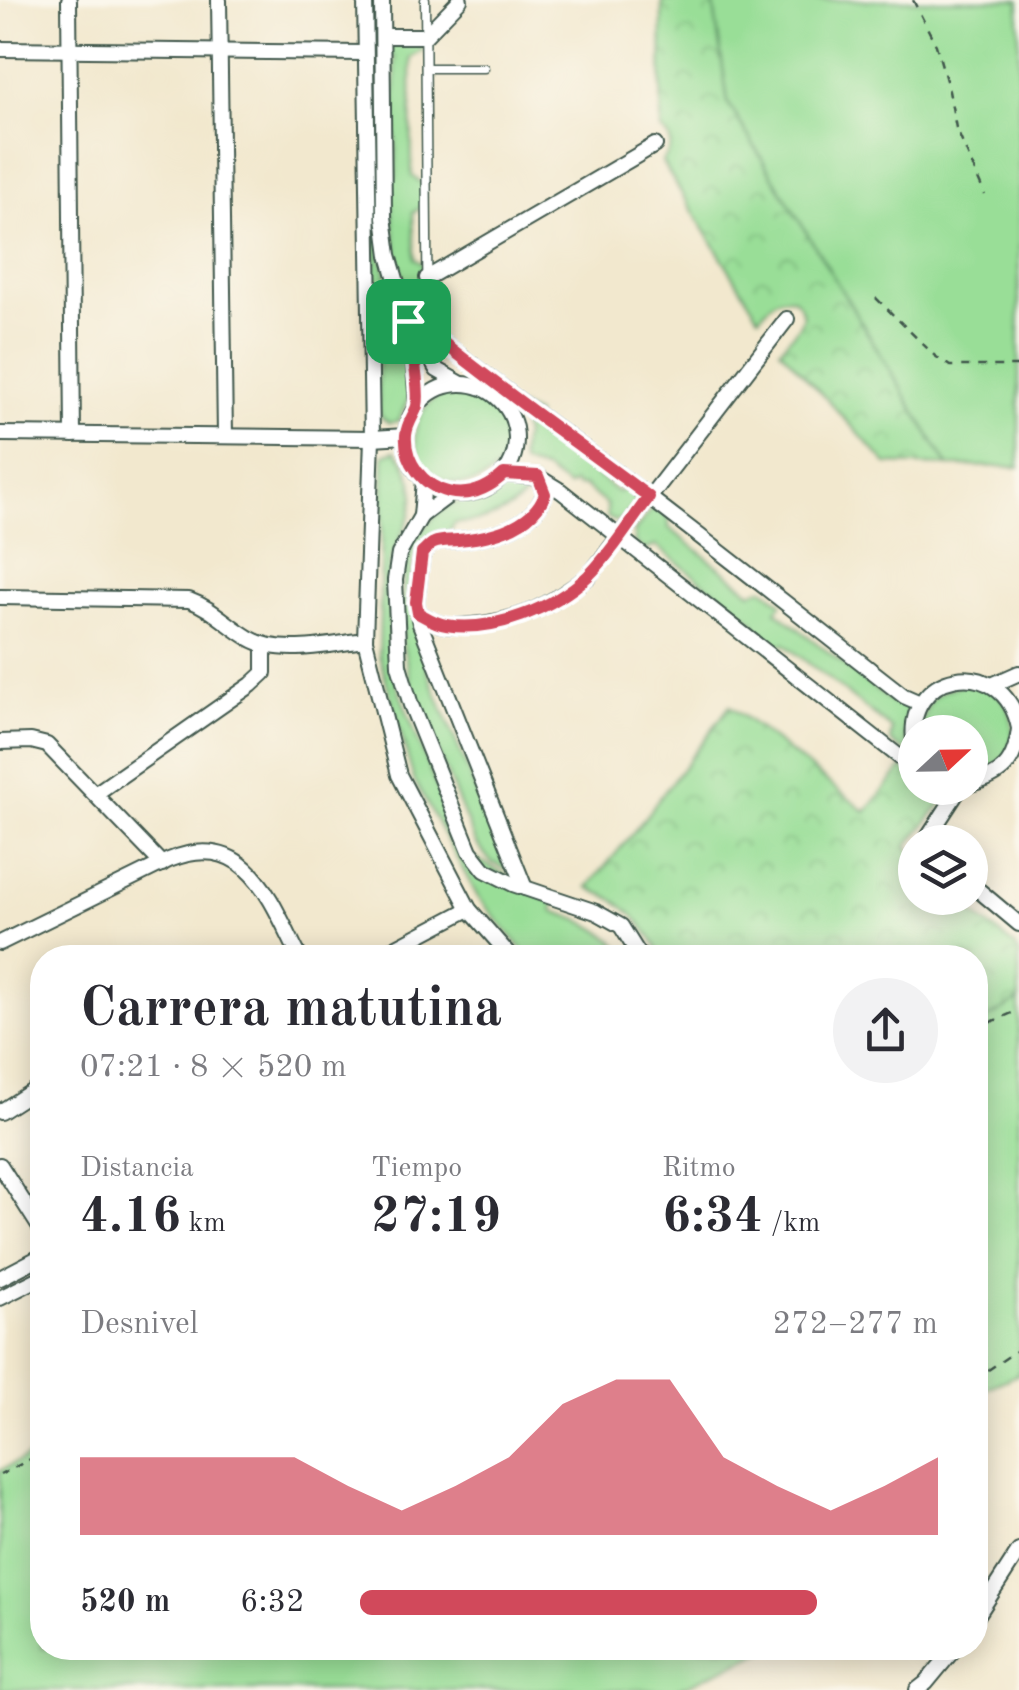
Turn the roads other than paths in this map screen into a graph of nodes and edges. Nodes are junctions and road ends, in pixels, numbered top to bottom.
1 (69, 0) edge
2 (220, 0) edge
3 (365, 0) edge
4 (382, 0) edge
5 (425, 0) edge
6 (460, 0) edge
7 (383, 36) junction
8 (425, 36) junction
9 (0, 48) edge
10 (70, 50) junction
11 (220, 52) junction
12 (366, 53) junction
13 (426, 68) junction
14 (484, 68) dead end
15 (655, 146) dead end
16 (427, 278) junction
17 (787, 319) dead end
18 (408, 321) junction
19 (428, 330) junction
20 (428, 355) junction
21 (460, 384) junction
22 (417, 406) junction
23 (0, 434) edge
24 (73, 436) junction
25 (225, 436) junction
26 (406, 436) junction
27 (372, 438) junction
28 (504, 474) junction
29 (538, 476) junction
30 (424, 480) junction
31 (452, 493) junction
32 (649, 497) junction
33 (421, 516) junction
34 (619, 537) junction
35 (0, 597) edge
36 (418, 613) junction
37 (365, 640) junction
38 (264, 646) junction
39 (1019, 673) edge
40 (992, 685) junction
41 (920, 703) junction
42 (915, 715) edge
43 (1018, 722) edge
44 (0, 742) edge
45 (898, 757) edge
46 (988, 780) edge
47 (95, 794) junction
48 (162, 864) junction
49 (526, 888) junction
50 (988, 898) edge
51 (469, 909) junction
52 (1019, 924) edge
53 (0, 943) edge
54 (293, 945) edge
55 (401, 945) edge
56 (501, 945) edge
57 (633, 945) edge
58 (30, 1092) edge
59 (0, 1112) edge
60 (0, 1165) edge
61 (30, 1212) edge
62 (30, 1262) edge
63 (0, 1278) edge
64 (30, 1283) edge
65 (0, 1298) edge
66 (1019, 1550) edge
67 (988, 1599) edge
68 (944, 1660) edge
69 (919, 1689) edge

1 - 10 street
2 - 11 street
3 - 12 street
4 - 7 street
5 - 8 lane
6 - 8 street
7 - 8 street
7 - 18 street
8 - 13 lane
9 - 10 street
10 - 11 street
10 - 24 street
11 - 12 street
11 - 25 street
12 - 27 street
13 - 14 lane
13 - 16 lane
15 - 16 street
16 - 19 lane
17 - 32 street
18 - 20 street
18 - 22 street
19 - 20 lane
19 - 32 street
20 - 21 street
21 - 22 street
21 - 28 street
22 - 26 street
23 - 24 street
24 - 25 street
25 - 27 street
26 - 27 street
26 - 30 street
27 - 37 street
28 - 29 street
28 - 31 street
29 - 34 street
29 - 36 street
30 - 31 street
30 - 33 street
31 - 33 street
32 - 34 street
32 - 41 street
33 - 49 street
34 - 36 street
34 - 45 street
35 - 38 street
36 - 49 street
37 - 38 street
37 - 51 street
38 - 47 street
39 - 40 street
40 - 41 street
40 - 43 street
41 - 42 street
43 - 46 street
44 - 47 street
47 - 48 street
48 - 53 street
48 - 54 street
49 - 57 street
50 - 52 street
51 - 55 street
51 - 56 street
58 - 59 street
60 - 61 street
62 - 63 street
64 - 65 street
66 - 67 street
68 - 69 street

